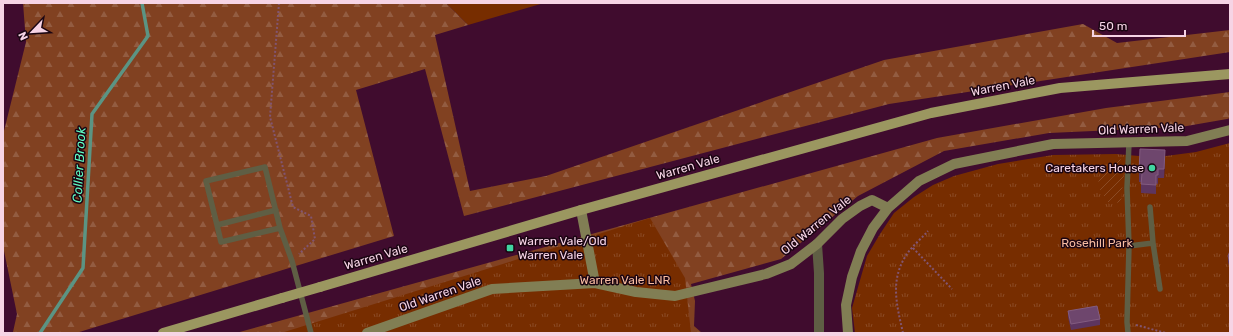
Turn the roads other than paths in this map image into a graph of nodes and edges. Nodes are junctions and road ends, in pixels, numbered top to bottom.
1 (1230, 74) edge
2 (1230, 130) edge
3 (1129, 143) junction
4 (1150, 207) dead end
5 (888, 208) junction
6 (276, 210) junction
7 (580, 210) junction
8 (217, 224) junction
9 (280, 228) junction
10 (1153, 243) junction
11 (817, 244) junction
12 (1128, 246) junction
13 (595, 283) junction
14 (1160, 289) dead end
15 (163, 333) edge
16 (310, 333) edge
17 (367, 333) edge
18 (819, 333) edge
19 (848, 333) edge
20 (1128, 333) edge

1 - 7 main road, Warren Vale
2 - 3 street, Old Warren Vale
3 - 5 street, Old Warren Vale
3 - 12 lane
4 - 10 lane
5 - 11 street, Old Warren Vale
5 - 19 street
6 - 8 lane
6 - 8 lane
6 - 9 lane
7 - 13 street
7 - 15 main road, Warren Vale, bridge
8 - 9 lane
9 - 16 lane
10 - 12 lane
10 - 14 lane
11 - 13 street, Old Warren Vale
11 - 18 street
12 - 20 lane
13 - 17 street, Old Warren Vale

